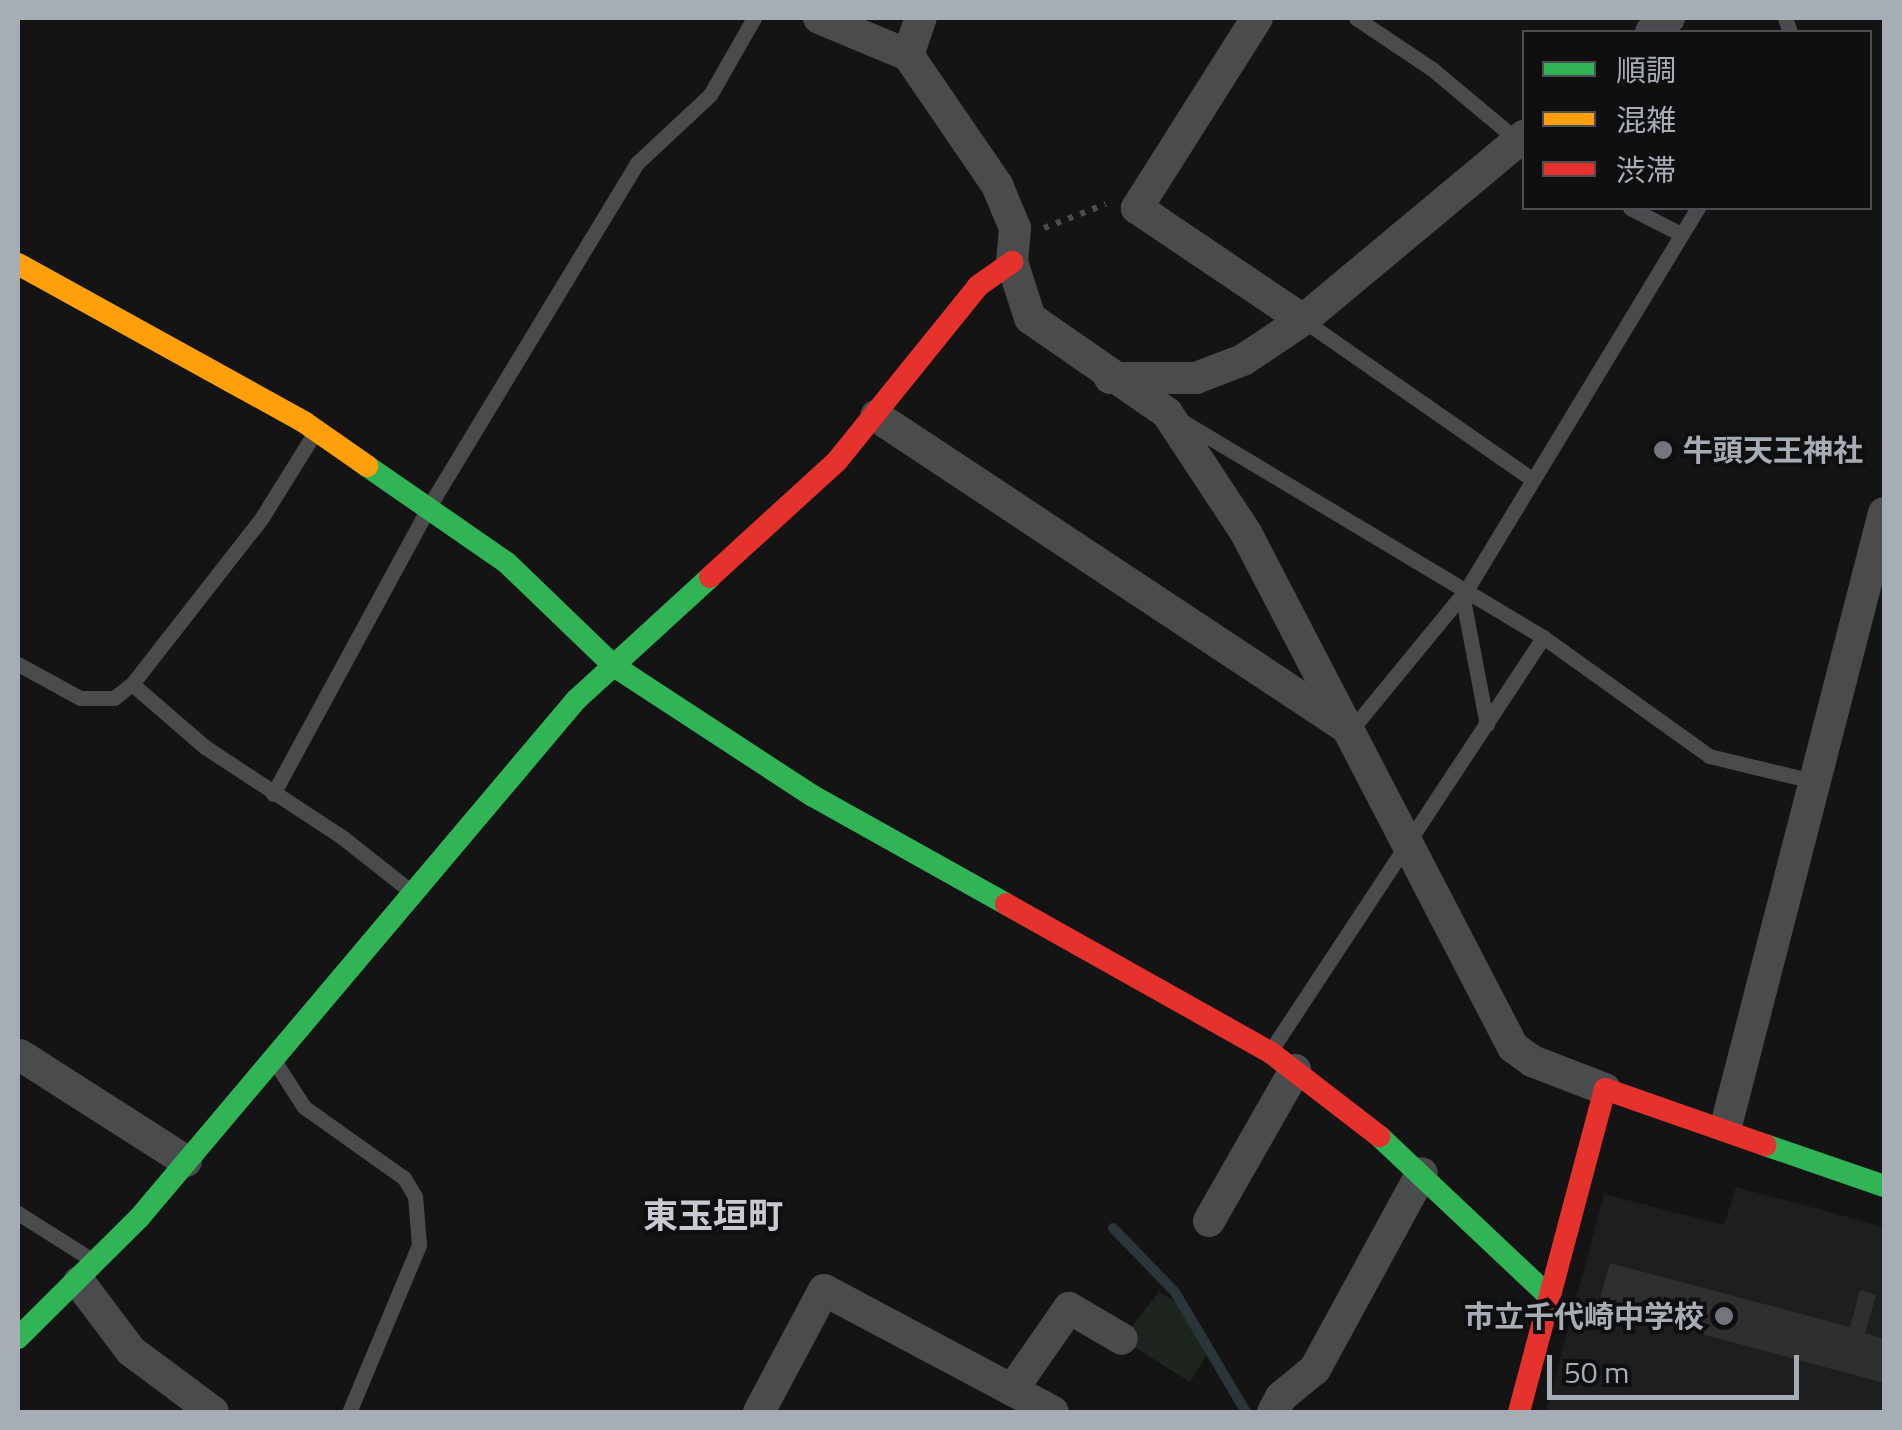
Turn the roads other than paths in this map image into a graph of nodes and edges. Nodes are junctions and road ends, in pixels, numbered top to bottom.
1 (754, 18) edge
2 (820, 18) edge
3 (920, 18) edge
4 (1257, 18) edge
5 (1356, 18) edge
6 (908, 55) junction
7 (1522, 137) edge
8 (1522, 139) edge
9 (1634, 210) edge
10 (1697, 210) edge
11 (1680, 234) junction
12 (1012, 262) junction
13 (18, 264) edge
14 (1303, 320) junction
15 (1110, 378) junction
16 (1167, 413) junction
17 (876, 416) junction
18 (316, 430) junction
19 (1533, 480) junction
20 (428, 508) junction
21 (1884, 513) edge
22 (1880, 553) edge
23 (1465, 592) junction
24 (1543, 638) junction
25 (18, 664) edge
26 (614, 666) junction
27 (132, 684) junction
28 (1486, 725) junction
29 (1351, 730) junction
30 (1812, 781) junction
31 (273, 794) junction
32 (1406, 844) junction
33 (412, 893) junction
34 (20, 1055) dead end
35 (272, 1058) junction
36 (1282, 1061) junction
37 (1605, 1089) junction
38 (1726, 1126) junction
39 (186, 1161) junction
40 (1422, 1173) junction
41 (1884, 1186) edge
42 (18, 1213) edge
43 (1209, 1221) dead end
44 (88, 1272) junction
45 (1549, 1296) junction
46 (18, 1338) edge
47 (1122, 1339) dead end
48 (1012, 1390) junction
49 (213, 1412) edge
50 (349, 1412) edge
51 (759, 1412) edge
52 (1053, 1412) edge
53 (1273, 1412) edge
54 (1520, 1412) edge

1 - 20 lane
2 - 6 street
3 - 6 street
4 - 14 street
5 - 7 lane
6 - 12 street
8 - 14 street
9 - 11 lane
10 - 11 lane
11 - 19 lane
12 - 15 street
12 - 17 street
13 - 18 street
14 - 15 street
14 - 19 lane
15 - 16 street
16 - 23 lane
16 - 29 street
17 - 26 street
17 - 29 street
18 - 20 street
18 - 27 lane
19 - 23 lane
20 - 26 street
20 - 31 lane
21 - 22 street
22 - 30 street
23 - 24 lane
23 - 28 lane
23 - 29 lane
24 - 28 lane
24 - 30 lane
25 - 27 lane
26 - 33 street
26 - 36 street
27 - 31 lane
28 - 32 lane
29 - 32 street
30 - 38 street
31 - 33 lane
32 - 36 lane
32 - 37 street
33 - 35 street
34 - 39 street
35 - 39 street
35 - 50 lane
36 - 40 street
36 - 43 street
37 - 38 street
37 - 45 street
38 - 41 street
39 - 44 street
40 - 45 street
40 - 53 street
42 - 44 lane
44 - 46 street
44 - 49 street
45 - 54 street
47 - 48 street
48 - 51 street
48 - 52 street

